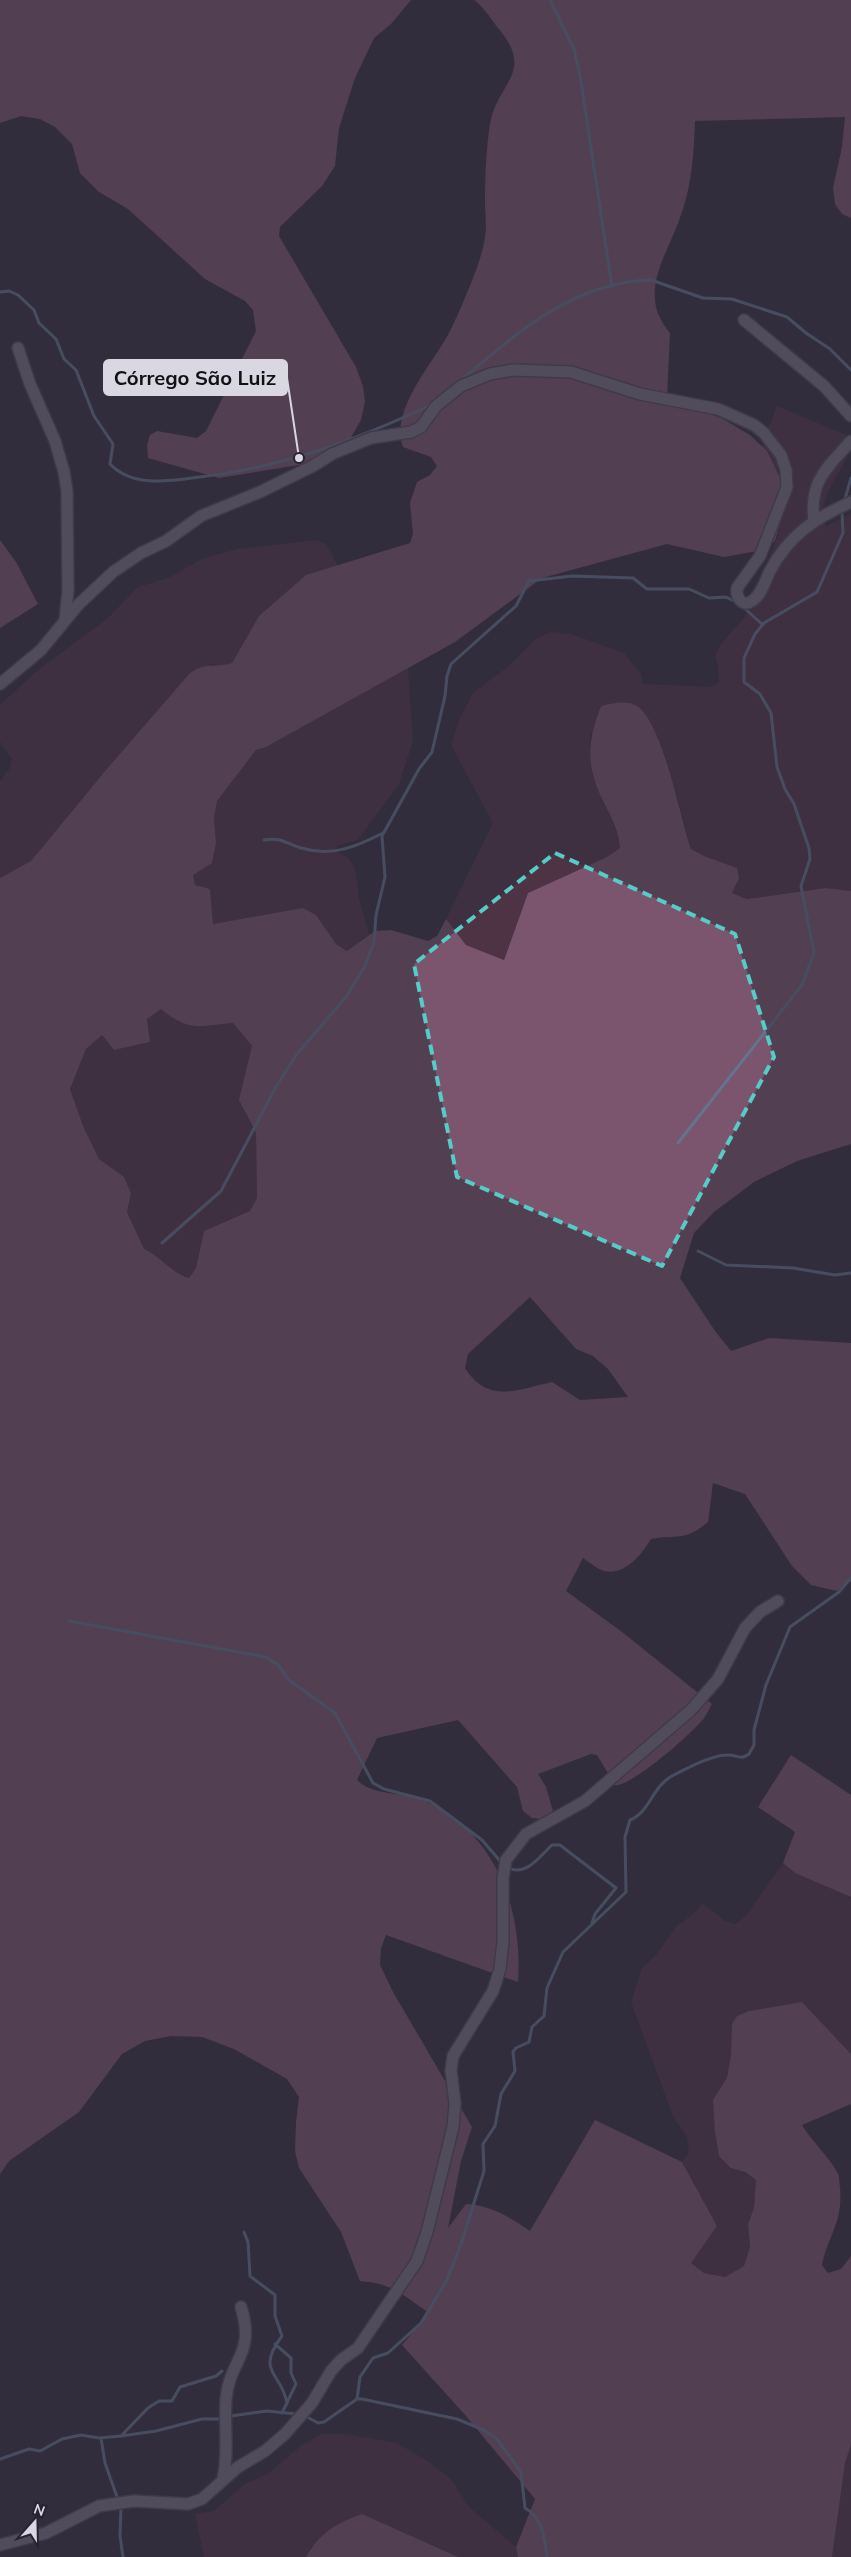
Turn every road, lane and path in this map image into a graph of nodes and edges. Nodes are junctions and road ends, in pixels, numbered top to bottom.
1 (744, 320) dead end
2 (18, 348) dead end
3 (851, 416) edge
4 (851, 441) edge
5 (851, 502) edge
6 (814, 520) junction
7 (65, 619) junction
8 (0, 684) edge
9 (778, 1601) dead end
10 (240, 2307) dead end
11 (223, 2479) junction
12 (0, 2544) edge

1 - 3 street
2 - 7 street
4 - 6 street
5 - 6 street
6 - 7 street
7 - 8 street
9 - 11 street
10 - 11 street
11 - 12 street

